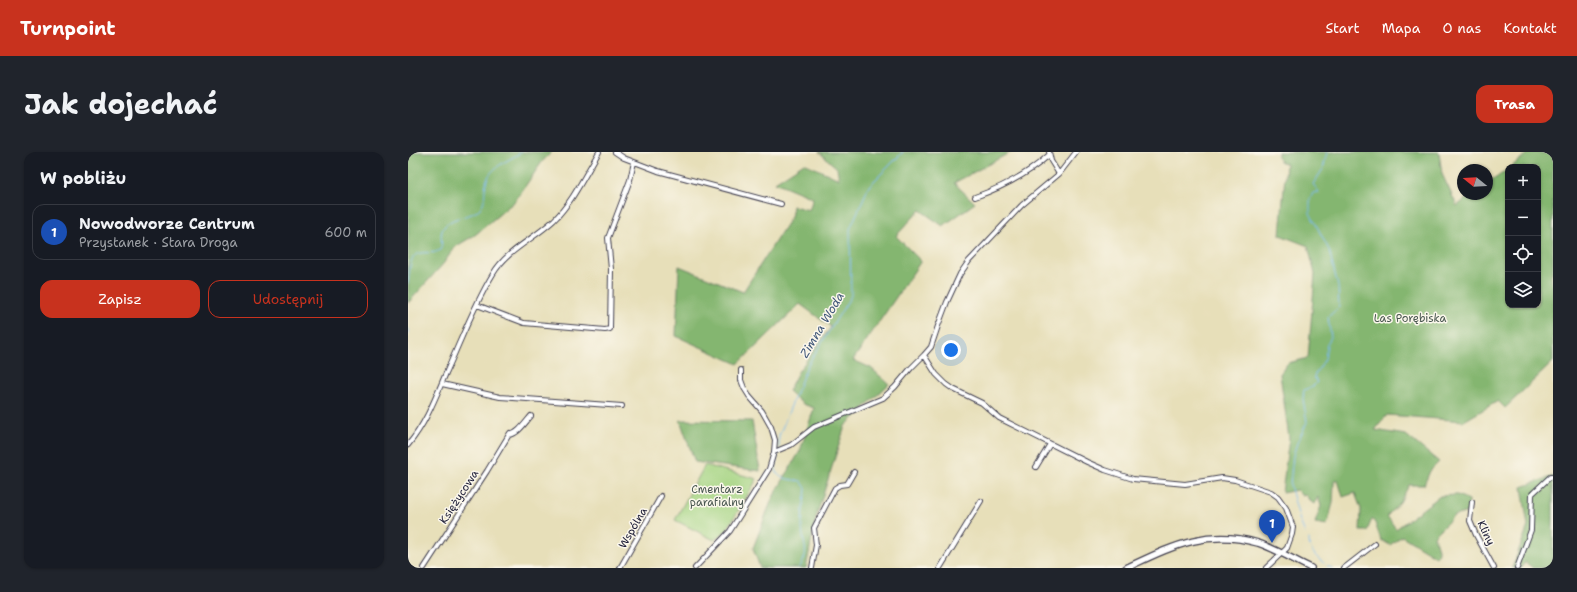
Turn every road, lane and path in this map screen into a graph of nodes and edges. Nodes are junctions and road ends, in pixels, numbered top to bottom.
1 (599, 152) edge
2 (615, 152) edge
3 (1076, 152) edge
4 (1049, 154) edge
5 (634, 162) junction
6 (1059, 174) junction
7 (976, 197) dead end
8 (781, 204) dead end
9 (477, 305) junction
10 (924, 355) junction
11 (741, 370) dead end
12 (442, 384) junction
13 (622, 406) dead end
14 (531, 416) dead end
15 (1050, 444) junction
16 (408, 445) edge
17 (774, 452) junction
18 (1036, 467) dead end
19 (854, 472) dead end
20 (1551, 477) edge
21 (661, 496) dead end
22 (981, 501) dead end
23 (1472, 502) dead end
24 (1375, 544) dead end
25 (1282, 554) junction
26 (424, 568) edge
27 (620, 568) edge
28 (695, 568) edge
29 (812, 568) edge
30 (940, 568) edge
31 (1126, 568) edge
32 (1266, 568) edge
33 (1311, 568) edge
34 (1344, 568) edge
35 (1494, 568) edge
36 (1517, 568) edge

1 - 9 street
2 - 5 street
3 - 6 street
4 - 6 street
4 - 7 street
5 - 8 street
5 - 9 street
6 - 10 street
9 - 12 street
10 - 15 street
10 - 17 street
11 - 17 street
12 - 13 street
12 - 16 street
14 - 26 street, Księżycowa
15 - 18 street
15 - 25 street
17 - 28 street
19 - 29 street
20 - 36 street
21 - 27 street, Wspólna
22 - 30 street
23 - 35 street, Kliny
24 - 34 street
25 - 31 main road
25 - 32 street
25 - 33 main road

